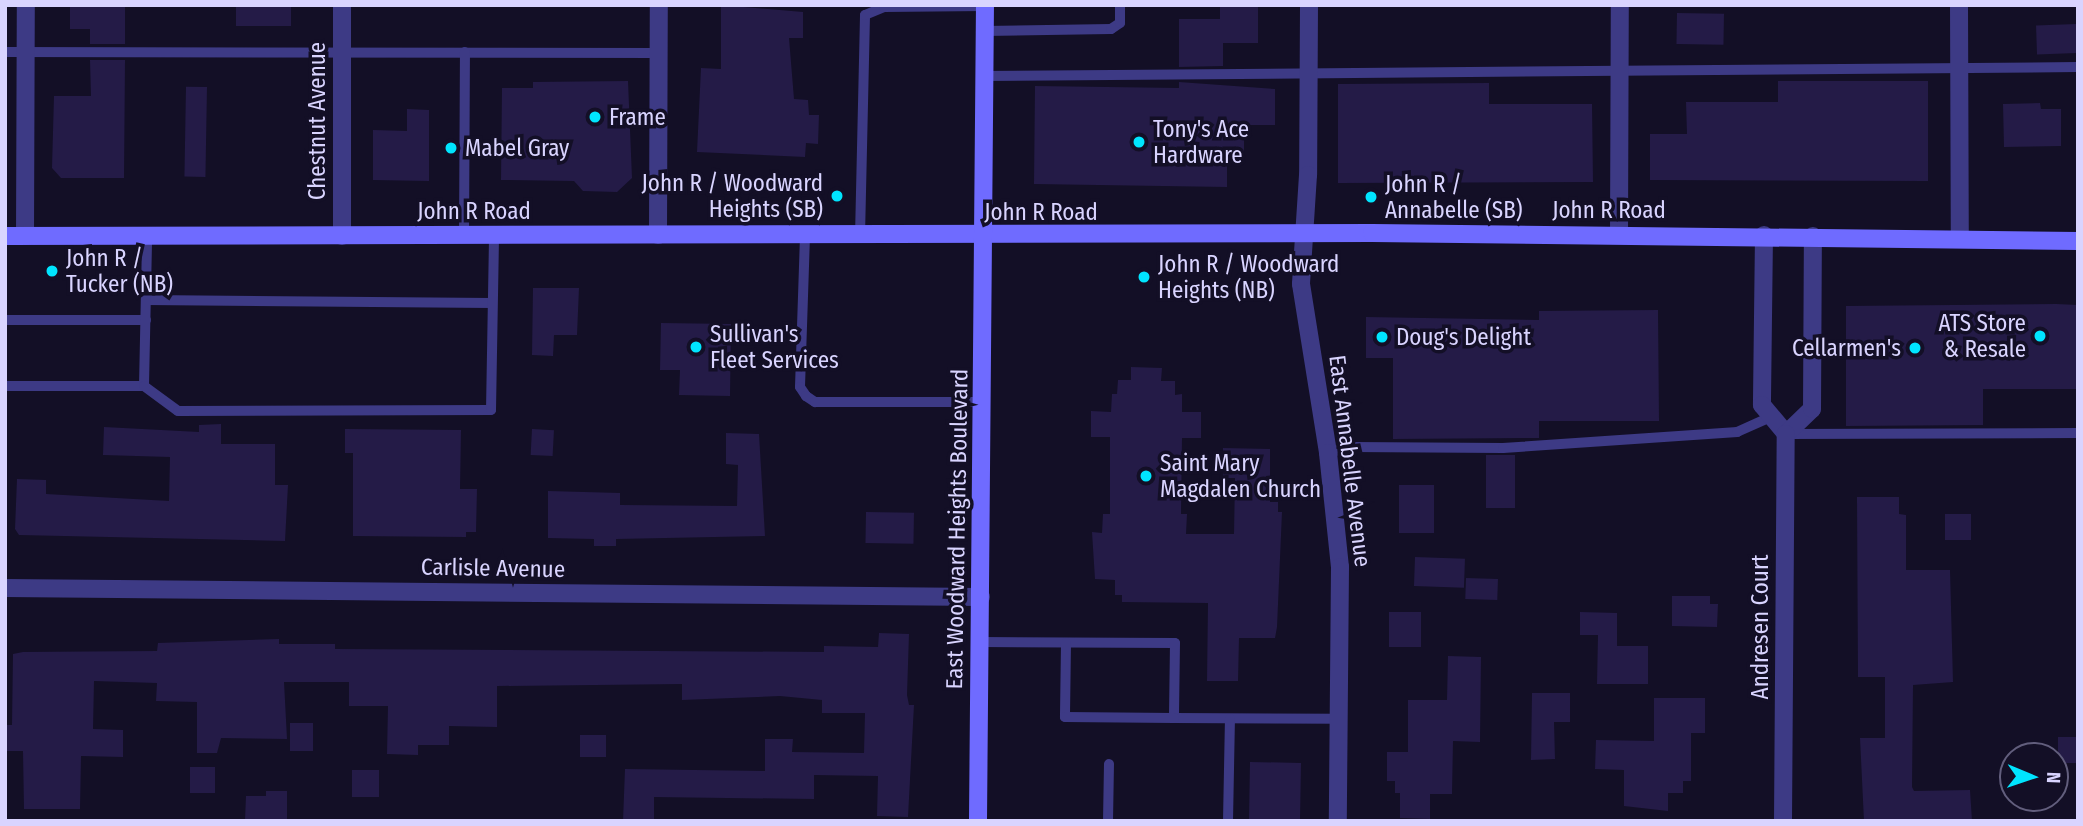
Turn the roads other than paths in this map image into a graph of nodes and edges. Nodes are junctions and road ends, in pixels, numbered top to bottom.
1 (26, 5) edge
2 (342, 5) edge
3 (659, 5) edge
4 (1120, 5) edge
5 (1308, 5) edge
6 (1620, 5) edge
7 (1959, 5) edge
8 (985, 6) edge
9 (984, 31) junction
10 (342, 51) junction
11 (5, 52) edge
12 (26, 52) junction
13 (465, 52) junction
14 (659, 53) junction
15 (2078, 67) edge
16 (1959, 68) junction
17 (1620, 70) junction
18 (1309, 75) junction
19 (984, 76) junction
20 (1305, 233) junction
21 (658, 235) junction
22 (1619, 235) junction
23 (1765, 235) junction
24 (5, 236) edge
25 (25, 236) junction
26 (342, 236) junction
27 (464, 236) junction
28 (494, 236) junction
29 (805, 236) junction
30 (860, 236) junction
31 (1813, 236) junction
32 (984, 237) junction
33 (147, 238) junction
34 (1960, 239) junction
35 (2078, 241) edge
36 (146, 300) junction
37 (492, 303) junction
38 (5, 320) edge
39 (146, 320) junction
40 (5, 386) edge
41 (144, 386) junction
42 (982, 402) junction
43 (1769, 418) junction
44 (2078, 433) edge
45 (1786, 434) junction
46 (1328, 453) junction
47 (5, 588) edge
48 (981, 597) junction
49 (980, 642) junction
50 (1066, 643) junction
51 (1174, 718) junction
52 (1230, 719) junction
53 (1339, 719) junction
54 (1110, 764) dead end
55 (978, 821) edge
56 (1108, 821) edge
57 (1228, 821) edge
58 (1338, 821) edge
59 (1783, 821) edge

1 - 12 street
2 - 10 street, Chestnut Avenue
3 - 14 street
4 - 9 lane
5 - 18 street, East Annabelle Avenue
6 - 17 street
7 - 16 street
8 - 9 main road, East Woodward Heights Boulevard
8 - 30 lane
9 - 19 main road, East Woodward Heights Boulevard
10 - 12 lane
10 - 13 lane
10 - 26 street, Chestnut Avenue
11 - 12 lane
12 - 25 street
13 - 14 lane
13 - 27 lane
14 - 21 street
15 - 16 lane
16 - 17 lane
16 - 34 street
17 - 18 lane
17 - 22 street
18 - 19 lane
18 - 20 street, East Annabelle Avenue
19 - 32 main road, East Woodward Heights Boulevard
20 - 22 main road, John R Road
20 - 32 main road, John R Road
20 - 46 street, East Annabelle Avenue
21 - 28 main road, John R Road
21 - 29 main road, John R Road
22 - 23 main road, John R Road
23 - 31 main road, John R Road
23 - 43 street
24 - 25 main road, John R Road
25 - 33 main road, John R Road
26 - 27 main road, John R Road
26 - 33 main road, John R Road
27 - 28 main road, John R Road
28 - 37 lane
29 - 30 main road, John R Road
29 - 42 lane
30 - 32 main road, John R Road
31 - 34 main road, John R Road
31 - 45 street
32 - 42 main road, East Woodward Heights Boulevard
33 - 36 lane
34 - 35 main road, John R Road
36 - 37 lane
36 - 39 lane
37 - 41 lane
38 - 39 lane
39 - 41 lane
40 - 41 lane
42 - 48 main road, East Woodward Heights Boulevard
43 - 45 street
43 - 46 lane
44 - 45 lane
45 - 59 street, Andresen Court
46 - 53 street, East Annabelle Avenue
47 - 48 street, Carlisle Avenue
48 - 49 main road, East Woodward Heights Boulevard
49 - 50 lane
49 - 55 main road, East Woodward Heights Boulevard
50 - 51 lane
50 - 51 lane
51 - 52 lane
52 - 53 lane
52 - 57 lane
53 - 58 street, East Annabelle Avenue
54 - 56 lane

